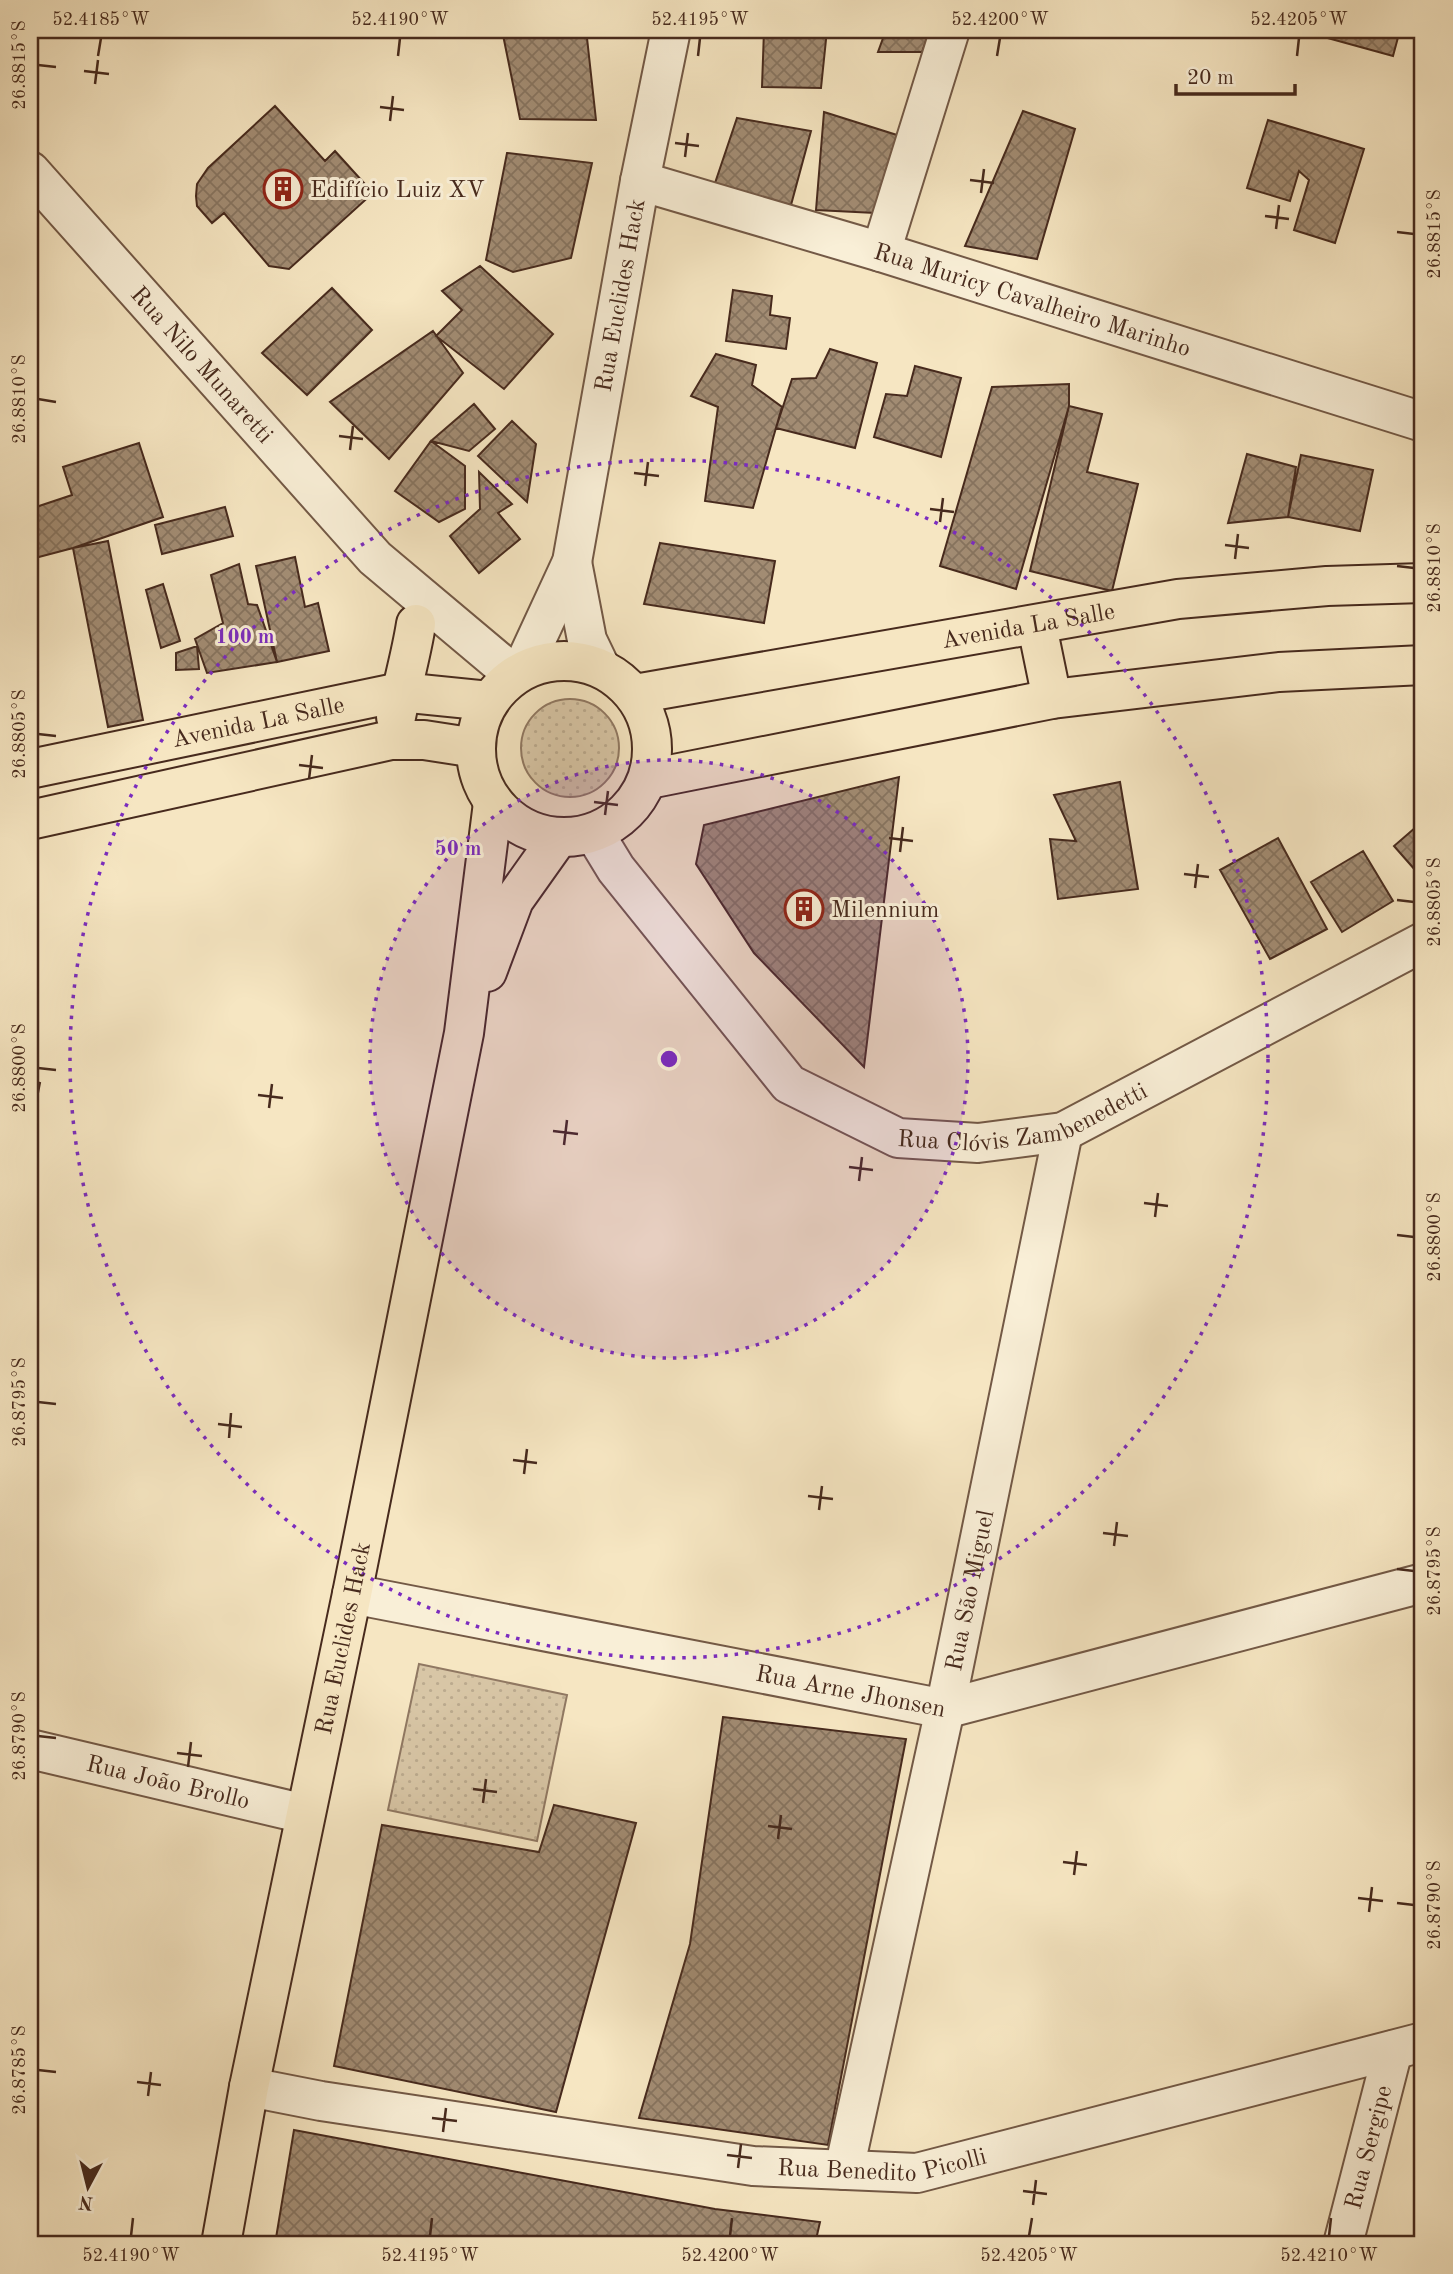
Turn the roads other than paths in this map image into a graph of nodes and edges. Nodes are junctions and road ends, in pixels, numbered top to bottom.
1 (671, 30) edge
2 (950, 30) edge
3 (30, 171) edge
4 (640, 181) junction
5 (881, 251) junction
6 (1423, 422) edge
7 (375, 558) junction
8 (572, 562) junction
9 (1423, 583) edge
10 (416, 624) junction
11 (1037, 626) junction
12 (1423, 665) edge
13 (600, 667) junction
14 (504, 685) junction
15 (400, 692) junction
16 (635, 695) junction
17 (1052, 699) junction
18 (391, 740) junction
19 (475, 748) junction
20 (30, 769) edge
21 (649, 779) junction
22 (494, 803) junction
23 (30, 820) edge
24 (576, 836) junction
25 (1423, 942) edge
26 (464, 1033) junction
27 (1063, 1132) junction
28 (1423, 1583) edge
29 (352, 1594) junction
30 (946, 1709) junction
31 (30, 1749) edge
32 (305, 1814) junction
33 (1408, 2046) edge
34 (250, 2087) junction
35 (845, 2171) junction
36 (221, 2244) edge
37 (1343, 2244) edge

1 - 4 street, Rua Euclides Hack
2 - 5 street
3 - 7 street, Rua Nilo Munaretti
4 - 5 street, Rua Muricy Cavalheiro Marinho
4 - 8 street, Rua Euclides Hack
5 - 6 street, Rua Muricy Cavalheiro Marinho
7 - 10 street, Rua Nilo Munaretti
7 - 14 street, Rua Nilo Munaretti
8 - 13 street, Rua Euclides Hack
8 - 14 street, Rua Euclides Hack
9 - 11 main road, Avenida La Salle
10 - 14 street, Rua Nilo Munaretti
10 - 15 main road
11 - 16 main road, Avenida La Salle
11 - 17 main road
12 - 17 main road
13 - 14 main road
13 - 16 main road
14 - 15 main road, Avenida La Salle
14 - 19 main road
15 - 18 main road
15 - 20 main road, Avenida La Salle
16 - 21 main road
17 - 21 main road
18 - 19 main road, Avenida La Salle
18 - 23 main road, Avenida La Salle
19 - 22 main road
21 - 24 main road
22 - 24 main road
22 - 26 main road, Rua Euclides Hack
24 - 26 main road, Rua Euclides Hack
24 - 27 street, Rua Clóvis Zambenedetti
25 - 27 street, Rua Clóvis Zambenedetti
26 - 29 main road, Rua Euclides Hack
27 - 30 street, Rua São Miguel
28 - 30 street, Rua Arne Jhonsen
29 - 30 street, Rua Arne Jhonsen
29 - 32 main road, Rua Euclides Hack
30 - 35 street, Rua São Miguel
31 - 32 street, Rua João Brollo
32 - 34 main road, Rua Euclides Hack
33 - 35 street, Rua Benedito Picolli
33 - 37 street, Rua Sergipe
34 - 35 street, Rua Benedito Picolli
34 - 36 main road, Rua Euclides Hack

